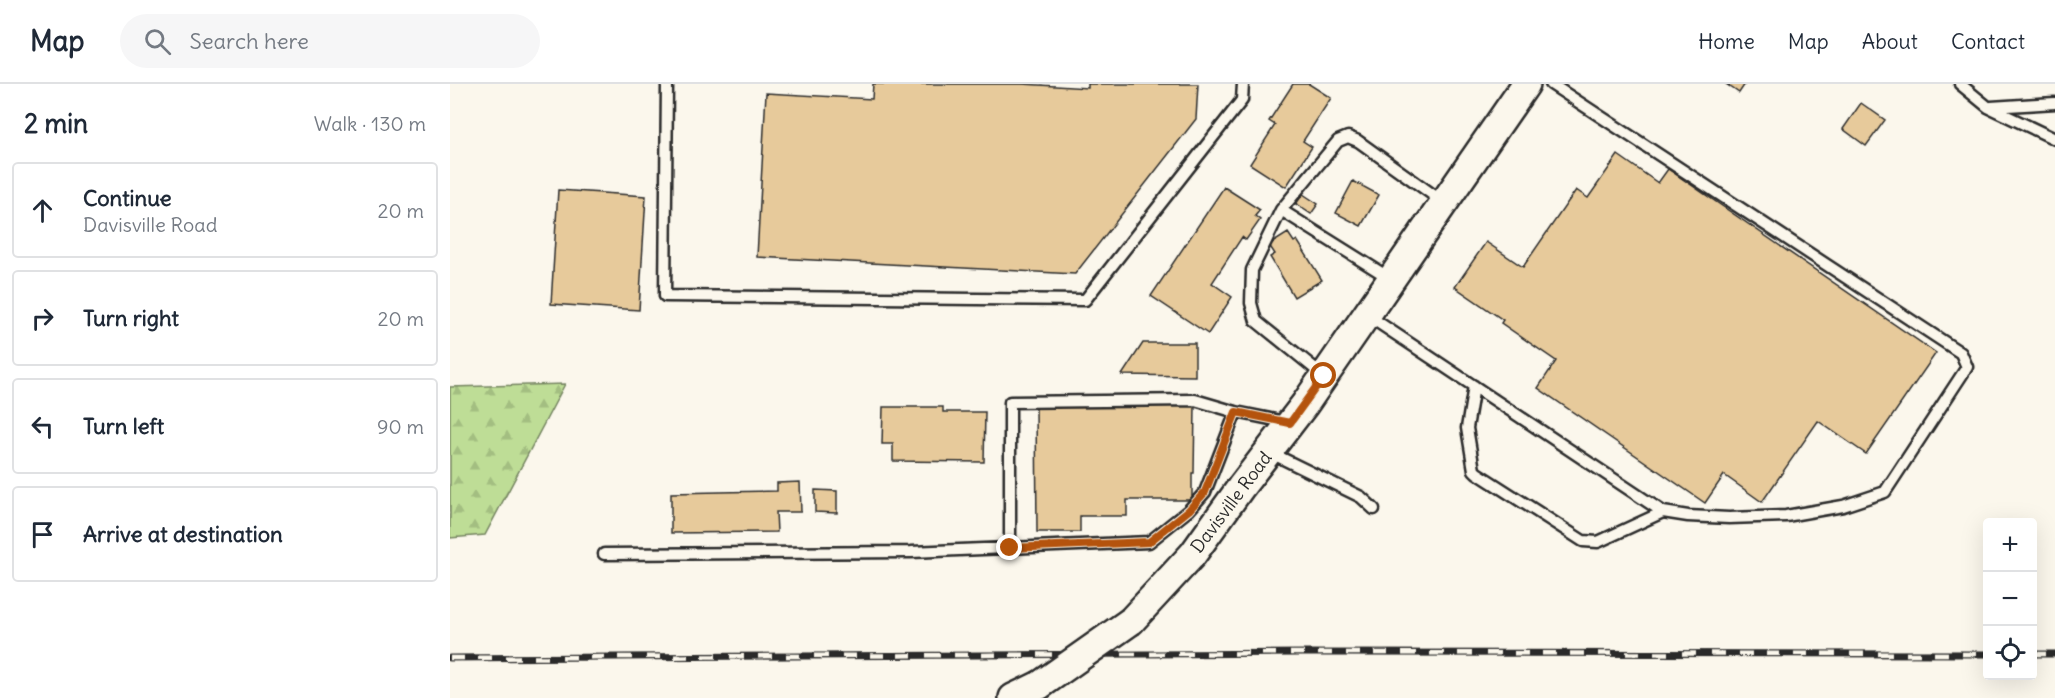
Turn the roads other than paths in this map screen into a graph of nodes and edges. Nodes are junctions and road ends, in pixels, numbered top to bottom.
1 (667, 84) edge
2 (1243, 84) edge
3 (1526, 84) edge
4 (1551, 84) edge
5 (1960, 84) edge
6 (2055, 104) edge
7 (1988, 107) junction
8 (2036, 130) junction
9 (2055, 131) edge
10 (2055, 140) edge
11 (1444, 202) junction
12 (1281, 210) junction
13 (1392, 279) junction
14 (1367, 315) junction
15 (1324, 376) junction
16 (1474, 386) junction
17 (1236, 412) junction
18 (1290, 423) junction
19 (1268, 452) junction
20 (1374, 508) dead end
21 (1663, 512) junction
22 (1010, 548) junction
23 (603, 554) dead end
24 (1013, 698) edge

1 - 2 lane
3 - 11 street, Davisville Road
4 - 21 lane
5 - 7 lane
6 - 7 lane
7 - 8 lane
8 - 9 lane
8 - 10 lane
11 - 12 lane
11 - 13 street, Davisville Road
12 - 13 lane
12 - 15 lane
13 - 14 street, Davisville Road
14 - 15 street, Davisville Road
14 - 16 lane
15 - 18 street, Davisville Road
16 - 21 lane
16 - 21 lane
17 - 18 lane
17 - 22 lane
17 - 22 lane
18 - 19 street, Davisville Road
19 - 20 lane
19 - 24 street, Davisville Road, bridge
22 - 23 lane

